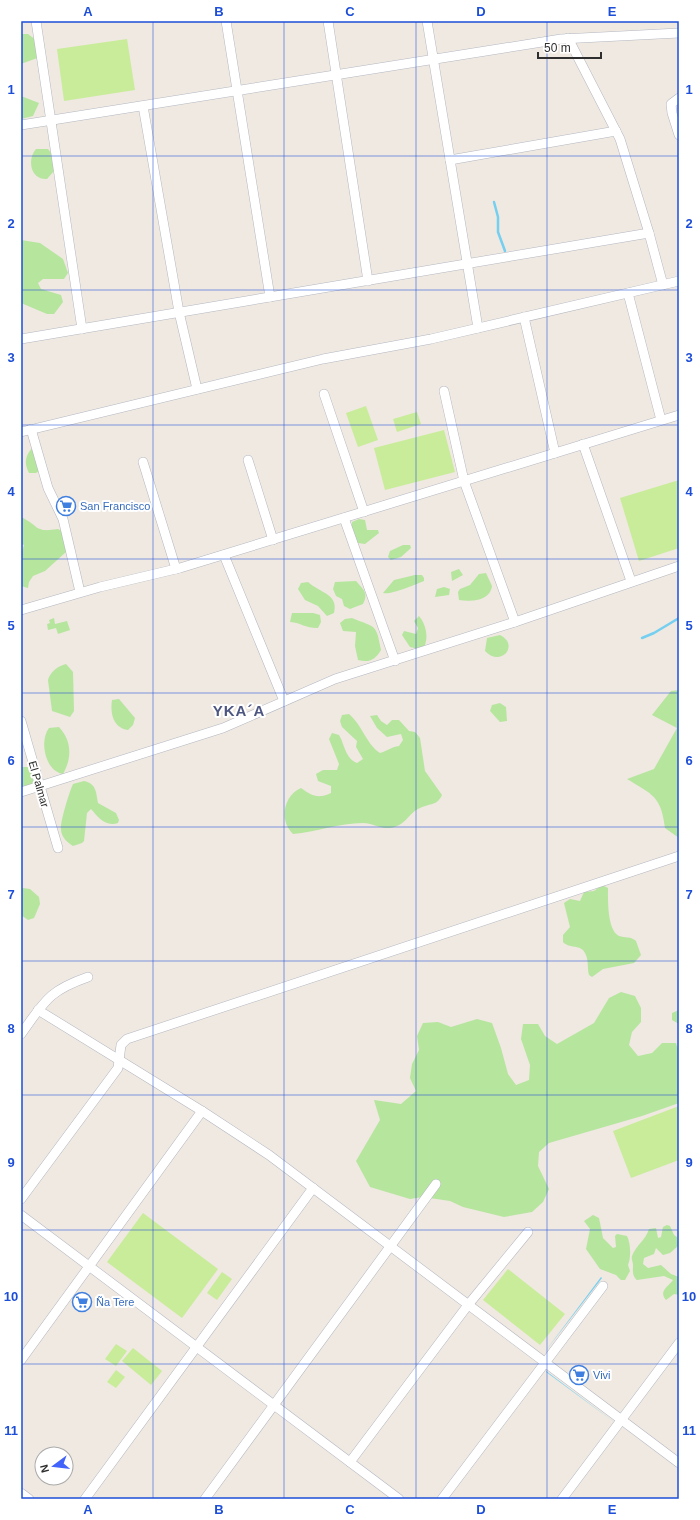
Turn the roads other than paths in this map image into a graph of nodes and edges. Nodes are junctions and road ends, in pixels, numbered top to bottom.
1 (36, 21) edge
2 (226, 21) edge
3 (328, 21) edge
4 (427, 21) edge
5 (679, 32) edge
6 (568, 38) junction
7 (433, 59) junction
8 (337, 75) junction
9 (238, 91) junction
10 (679, 98) edge
11 (143, 106) junction
12 (51, 120) junction
13 (21, 125) edge
14 (616, 131) junction
15 (679, 134) edge
16 (450, 160) junction
17 (650, 233) junction
18 (467, 264) junction
19 (368, 281) junction
20 (679, 281) edge
21 (663, 285) junction
22 (628, 293) junction
23 (270, 297) junction
24 (180, 312) junction
25 (524, 317) junction
26 (478, 328) junction
27 (82, 329) junction
28 (21, 339) edge
29 (197, 389) junction
30 (444, 391) dead end
31 (324, 394) dead end
32 (679, 415) edge
33 (661, 420) junction
34 (31, 429) junction
35 (21, 432) edge
36 (583, 444) junction
37 (555, 453) junction
38 (248, 460) dead end
39 (143, 462) dead end
40 (464, 481) junction
41 (364, 512) junction
42 (344, 518) junction
43 (273, 540) junction
44 (224, 555) junction
45 (679, 566) edge
46 (176, 569) junction
47 (631, 581) junction
48 (80, 592) junction
49 (21, 610) edge
50 (515, 622) junction
51 (395, 661) junction
52 (284, 701) junction
53 (21, 721) edge
54 (40, 786) junction
55 (21, 792) edge
56 (58, 848) dead end
57 (679, 856) edge
58 (88, 976) dead end
59 (38, 1010) junction
60 (21, 1034) edge
61 (120, 1060) junction
62 (202, 1111) junction
63 (436, 1184) dead end
64 (313, 1188) junction
65 (21, 1199) edge
66 (21, 1215) edge
67 (528, 1232) dead end
68 (391, 1246) junction
69 (90, 1267) junction
70 (603, 1286) dead end
71 (468, 1305) junction
72 (679, 1344) edge
73 (196, 1347) junction
74 (21, 1360) edge
75 (546, 1363) junction
76 (274, 1405) junction
77 (621, 1419) junction
78 (350, 1462) junction
79 (679, 1463) edge
80 (21, 1493) edge
81 (28, 1499) edge
82 (85, 1499) edge
83 (204, 1499) edge
84 (399, 1499) edge
85 (442, 1499) edge
86 (563, 1499) edge

1 - 12 street
2 - 9 street
3 - 8 street
4 - 7 street
5 - 6 street
6 - 7 street
6 - 14 street
7 - 8 street
7 - 16 street
8 - 9 street
8 - 19 street
9 - 11 street
9 - 23 street
10 - 15 street
11 - 12 street
11 - 24 street
12 - 13 street
12 - 27 street
14 - 16 street
14 - 17 street
16 - 18 street
17 - 18 street
17 - 21 street
18 - 19 street
18 - 26 street
19 - 23 street
20 - 21 street
21 - 22 street
22 - 25 street
22 - 33 street
23 - 24 street
24 - 27 street
24 - 29 street
25 - 26 street
25 - 37 street
26 - 29 street
27 - 28 street
29 - 34 street
30 - 40 street
31 - 41 street
32 - 33 street
33 - 36 street
34 - 35 street
34 - 48 street
36 - 37 street
36 - 47 street
37 - 40 street
38 - 43 street
39 - 46 street
40 - 41 street
40 - 50 street
41 - 42 street
42 - 43 street
42 - 51 street
43 - 44 street
44 - 46 street
44 - 52 street
45 - 47 street
46 - 48 street
47 - 50 street
48 - 49 street
50 - 51 street
51 - 52 street
52 - 54 street
53 - 54 street, El Palmar
54 - 55 street
54 - 56 street, El Palmar
57 - 61 street
58 - 59 street
59 - 60 street
59 - 61 street
61 - 62 street
61 - 65 street
62 - 64 street
62 - 69 street
63 - 68 street
64 - 68 street
64 - 73 street
66 - 69 street
67 - 71 street
68 - 71 street
68 - 76 street
69 - 73 street
69 - 74 street
70 - 75 street
71 - 75 street
71 - 78 street
72 - 77 street
73 - 76 street
73 - 82 street
75 - 77 street
75 - 85 street
76 - 78 street
76 - 83 street
77 - 79 street
77 - 86 street
78 - 84 street
80 - 81 street

